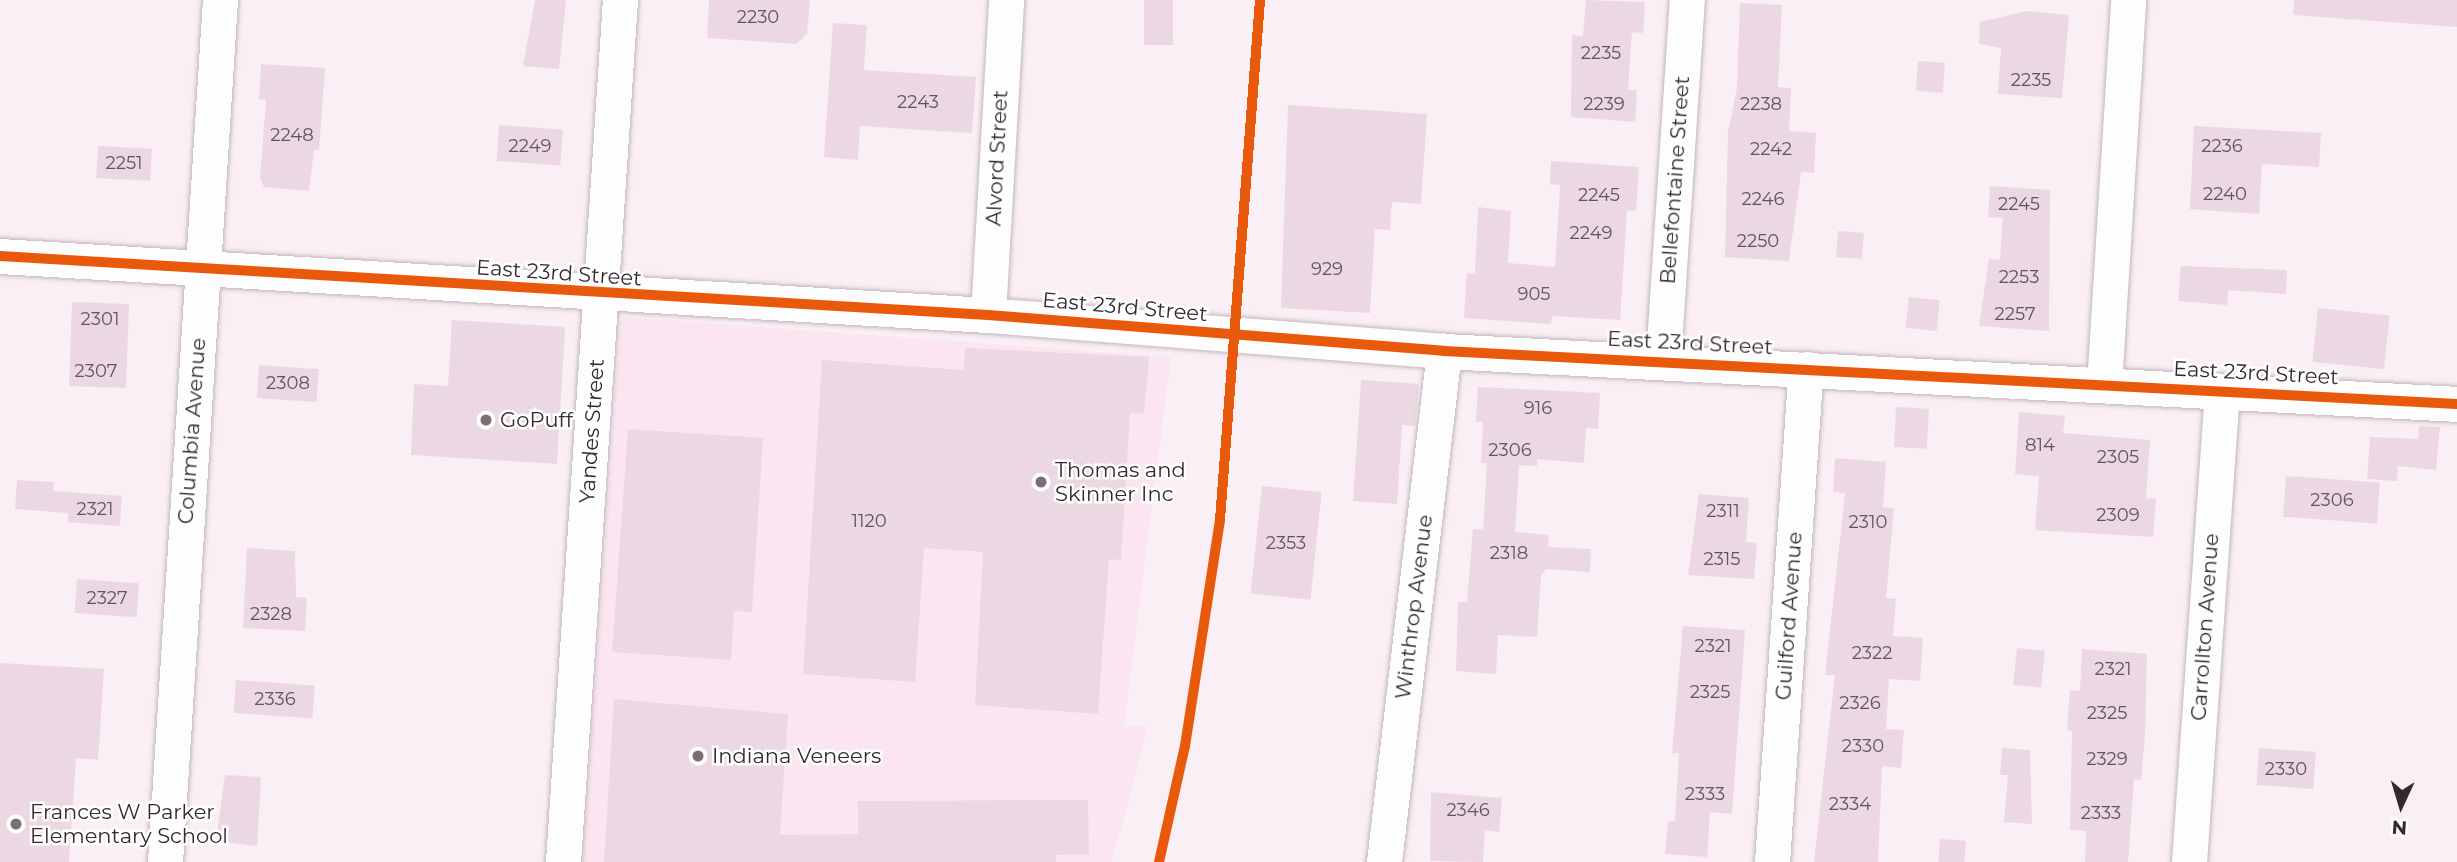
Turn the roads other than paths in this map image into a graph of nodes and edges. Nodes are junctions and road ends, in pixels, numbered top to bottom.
1 (220, 0) edge
2 (620, 0) edge
3 (1006, 0) edge
4 (1687, 0) edge
5 (2128, 0) edge
6 (0, 256) edge
7 (203, 269) junction
8 (601, 295) junction
9 (988, 315) junction
10 (1444, 351) junction
11 (1663, 359) junction
12 (1806, 369) junction
13 (2104, 385) junction
14 (2221, 391) junction
15 (2457, 404) edge
16 (165, 862) edge
17 (563, 862) edge
18 (1384, 862) edge
19 (1772, 862) edge
20 (2189, 862) edge

1 - 7 street, Columbia Avenue
2 - 8 street, Yandes Street
3 - 9 street, Alvord Street
4 - 11 street, Bellefontaine Street
5 - 13 street
6 - 7 street, East 23rd Street
7 - 8 street, East 23rd Street
7 - 16 street, Columbia Avenue
8 - 9 street, East 23rd Street
8 - 17 street, Yandes Street
9 - 10 street, East 23rd Street
10 - 11 street, East 23rd Street
10 - 18 street, Winthrop Avenue
11 - 12 street, East 23rd Street
12 - 13 street, East 23rd Street
12 - 19 street, Guilford Avenue
13 - 14 street, East 23rd Street
14 - 15 street, East 23rd Street
14 - 20 street, Carrollton Avenue

